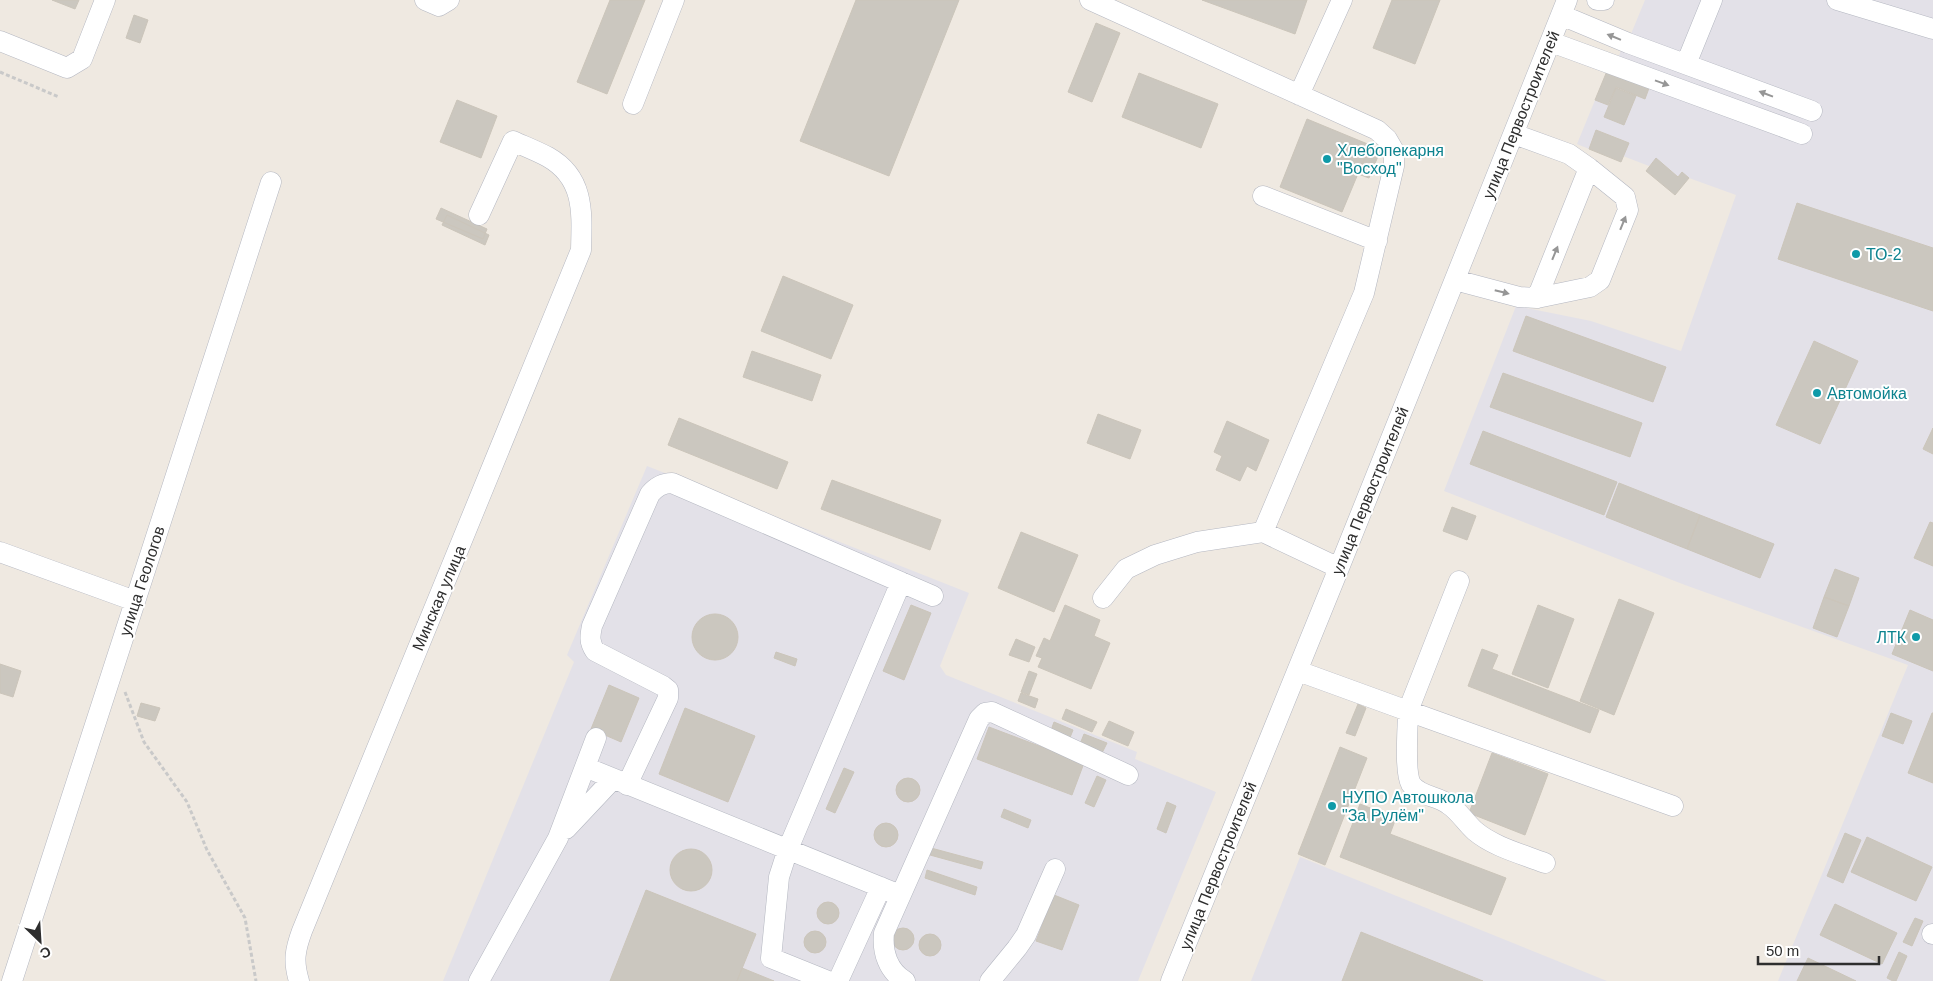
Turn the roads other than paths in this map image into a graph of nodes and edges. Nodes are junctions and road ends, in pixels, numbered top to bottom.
1 (105, 0) edge
2 (425, 0) edge
3 (449, 0) edge
4 (674, 0) edge
5 (1090, 0) edge
6 (1342, 0) edge
7 (1597, 0) edge
8 (1604, 0) edge
9 (1712, 0) edge
10 (1838, 0) edge
11 (1564, 8) edge
12 (1933, 29) edge
13 (0, 41) edge
14 (1551, 42) junction
15 (1686, 64) junction
16 (1299, 95) junction
17 (633, 104) dead end
18 (1812, 112) dead end
19 (1514, 134) junction
20 (1802, 134) dead end
21 (1589, 168) junction
22 (271, 182) dead end
23 (1262, 196) dead end
24 (479, 215) dead end
25 (1377, 241) junction
26 (1455, 280) junction
27 (1536, 298) junction
28 (1264, 532) junction
29 (0, 552) edge
30 (1340, 568) junction
31 (1459, 581) dead end
32 (901, 582) junction
33 (934, 596) dead end
34 (1103, 598) dead end
35 (135, 601) junction
36 (1298, 671) junction
37 (1408, 711) junction
38 (596, 738) dead end
39 (585, 768) junction
40 (1128, 775) dead end
41 (620, 782) junction
42 (1673, 806) dead end
43 (558, 838) junction
44 (788, 849) junction
45 (1545, 862) dead end
46 (1055, 869) dead end
47 (881, 887) junction
48 (900, 895) junction
49 (869, 915) junction
50 (888, 922) junction
51 (484, 980) edge
52 (12, 981) edge
53 (299, 981) edge
54 (828, 981) edge
55 (838, 981) edge
56 (905, 981) edge
57 (990, 981) edge
58 (1171, 981) edge

1 - 13 street
2 - 3 street
4 - 17 street
5 - 16 street
6 - 16 street
7 - 8 street
9 - 15 street
10 - 12 street
11 - 14 street, улица Первостроителей
15 -> 11 street
14 - 19 street, улица Первостроителей
14 -> 20 street
18 -> 15 street
16 - 25 street
19 - 21 street
19 - 26 street, улица Первостроителей
27 -> 21 street
27 -> 21 street
22 - 35 street, улица Геологов
23 - 25 street
24 - 53 street, Минская улица
25 - 28 street
26 -> 27 street
26 - 30 street, улица Первостроителей
28 - 30 street
28 - 34 street
29 - 35 street
30 - 36 street, улица Первостроителей
31 - 37 street
32 - 33 street
32 - 41 street
32 - 44 street
35 - 52 street, улица Геологов
36 - 37 street
36 - 58 street, улица Первостроителей
37 - 42 street
37 - 45 street
38 - 39 street
39 - 41 street
39 - 43 street
40 - 48 street
41 - 43 street
41 - 44 street
43 - 51 street
44 - 47 street
44 - 54 street
46 - 57 street
47 - 48 street
47 - 49 street
48 - 50 street
49 - 50 street
49 - 55 street
50 - 56 street

